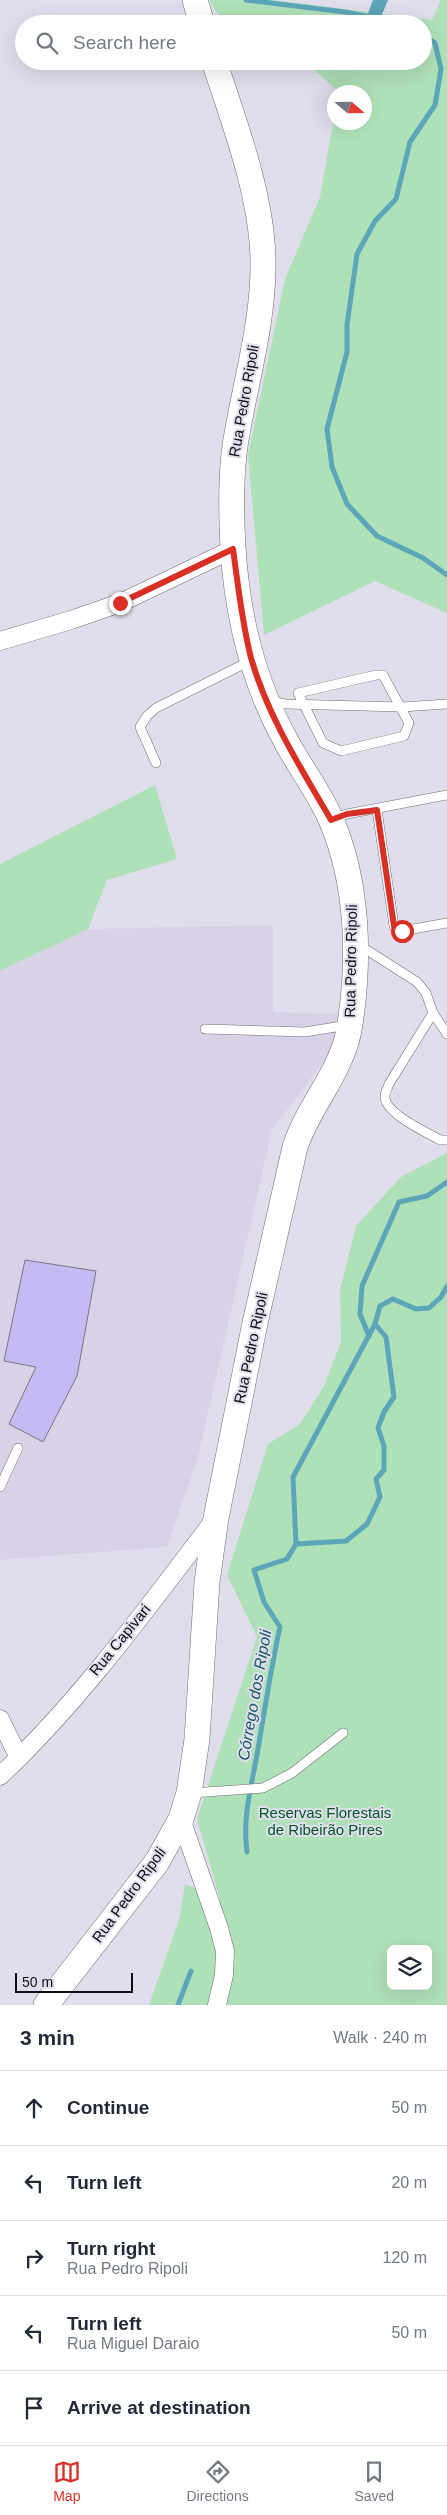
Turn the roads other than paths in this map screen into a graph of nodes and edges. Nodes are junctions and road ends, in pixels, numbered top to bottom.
1 (195, 0) edge
2 (199, 15) edge
3 (217, 70) edge
4 (233, 549) junction
5 (0, 641) edge
6 (252, 660) junction
7 (266, 700) junction
8 (447, 704) edge
9 (303, 705) junction
10 (402, 707) junction
11 (156, 763) dead end
12 (447, 796) edge
13 (377, 810) junction
14 (331, 820) junction
15 (447, 923) edge
16 (354, 942) junction
17 (433, 1013) junction
18 (350, 1025) junction
19 (205, 1029) dead end
20 (447, 1034) edge
21 (447, 1140) edge
22 (18, 1448) dead end
23 (0, 1487) edge
24 (216, 1518) junction
25 (0, 1719) edge
26 (343, 1734) dead end
27 (19, 1758) junction
28 (0, 1776) edge
29 (189, 1793) junction
30 (181, 1819) junction
31 (46, 2005) edge
32 (217, 2005) edge

1 - 2 street
3 - 4 street, Rua Pedro Ripoli
4 - 5 street
4 - 6 street, Rua Pedro Ripoli
6 - 7 street, Rua Pedro Ripoli
6 - 11 lane
7 - 9 lane
7 - 14 street, Rua Pedro Ripoli
8 - 10 lane
9 - 10 lane
9 - 10 lane
9 - 10 lane
12 - 13 lane
13 - 14 lane
13 - 15 lane
14 - 16 street, Rua Pedro Ripoli
16 - 17 lane
16 - 18 street, Rua Pedro Ripoli
17 - 20 lane
17 - 21 lane
18 - 19 lane
18 - 24 street, Rua Pedro Ripoli
22 - 23 lane
24 - 27 street, Rua Capivari
24 - 29 street, Rua Pedro Ripoli
25 - 27 street
26 - 29 lane
27 - 28 street, Rua Capivari
29 - 30 street, Rua Pedro Ripoli
30 - 31 street, Rua Pedro Ripoli
30 - 32 street

